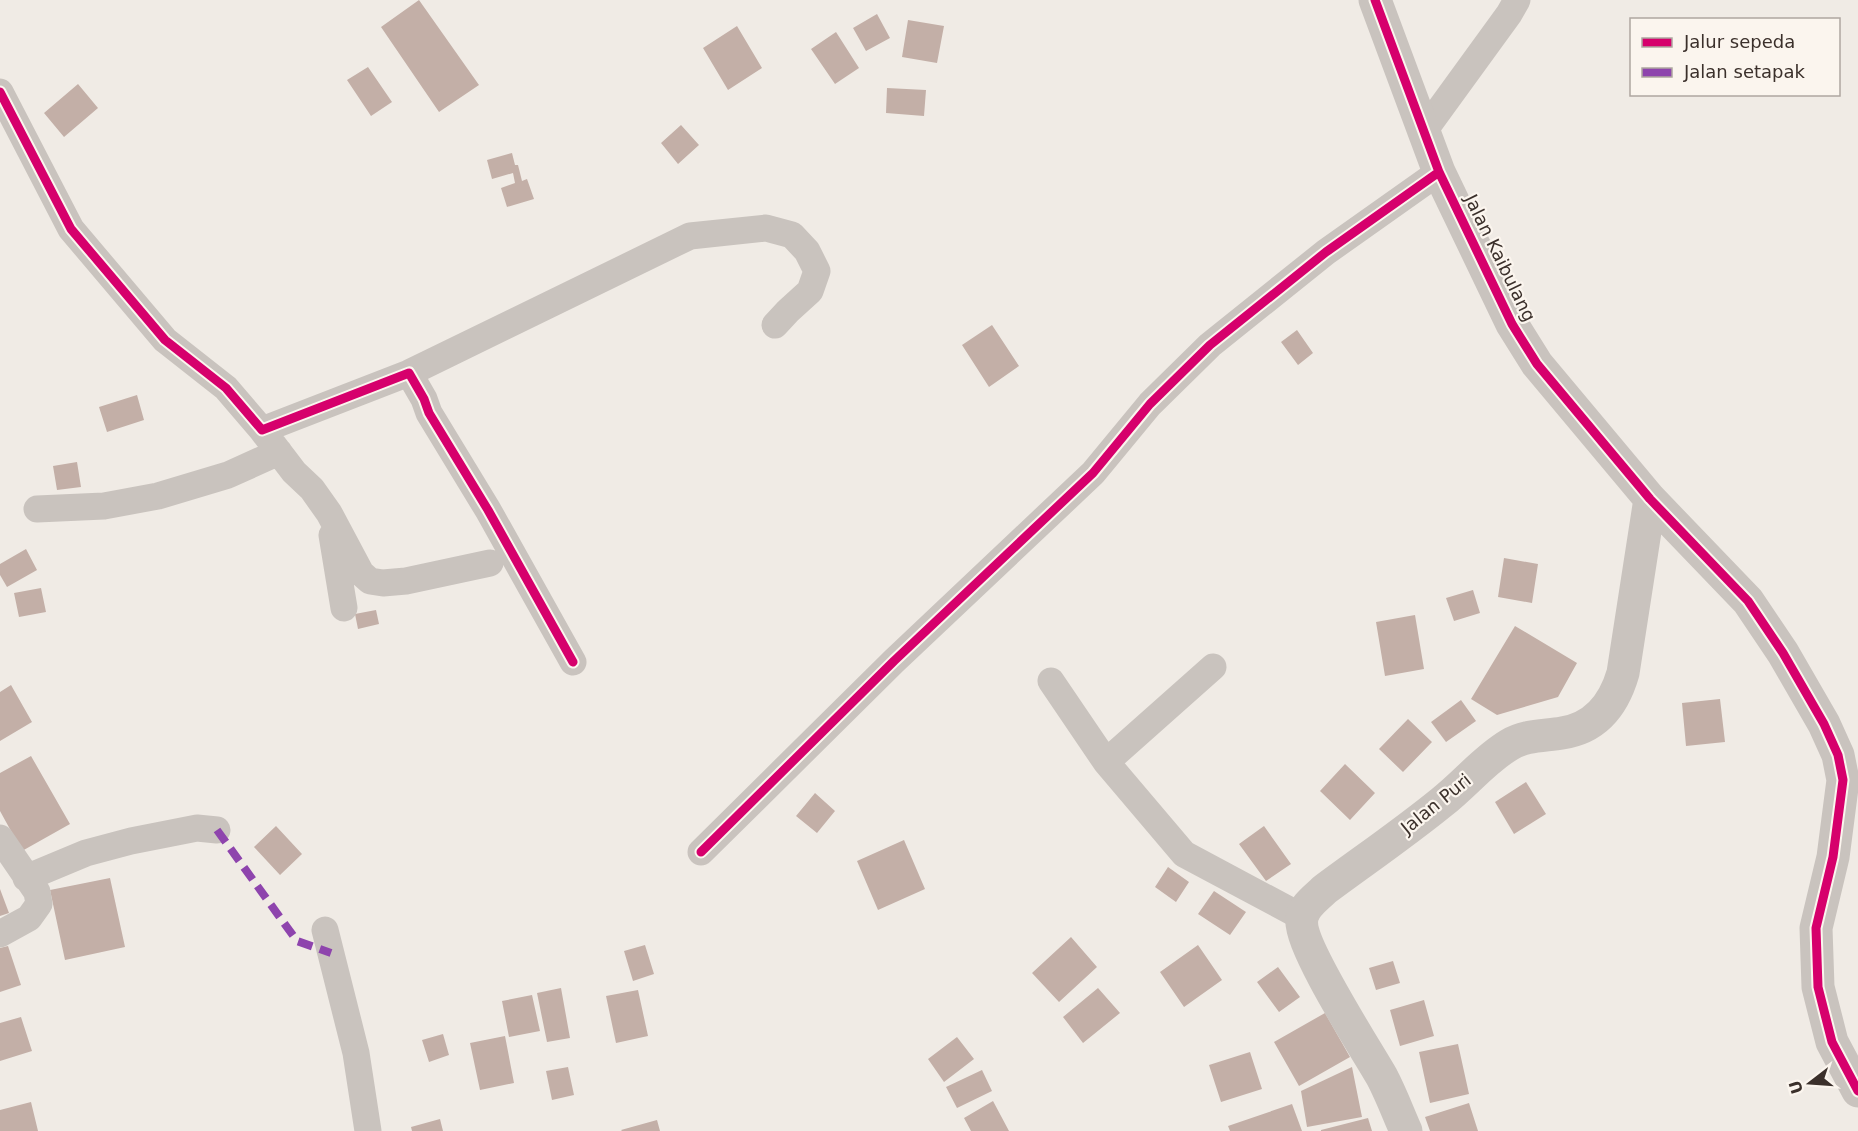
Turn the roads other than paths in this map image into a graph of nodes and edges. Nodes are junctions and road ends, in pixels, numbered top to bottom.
1 (1375, 0) edge
2 (1517, 0) edge
3 (0, 92) edge
4 (1424, 131) junction
5 (1439, 172) junction
6 (775, 325) dead end
7 (410, 373) junction
8 (262, 430) junction
9 (279, 452) junction
10 (1650, 499) junction
11 (37, 509) dead end
12 (329, 513) junction
13 (490, 563) dead end
14 (344, 608) dead end
15 (573, 662) dead end
16 (1213, 668) dead end
17 (1052, 681) dead end
18 (1106, 762) junction
19 (218, 830) dead end
20 (0, 838) edge
21 (701, 852) dead end
22 (26, 878) junction
23 (1302, 917) junction
24 (325, 930) dead end
25 (0, 934) edge
26 (1858, 1091) edge
27 (368, 1131) edge
28 (1406, 1131) edge

1 - 4 street, Jalan Kaibulang
2 - 4 street
3 - 8 street
4 - 5 street, Jalan Kaibulang
5 - 10 street, Jalan Kaibulang
5 - 21 street
6 - 7 street
7 - 8 street
7 - 15 street
8 - 9 street
9 - 11 street
9 - 12 street
10 - 23 street, Jalan Puri
10 - 26 street, Jalan Kaibulang
12 - 13 street
12 - 14 street
16 - 18 street
17 - 18 street
18 - 23 street
19 - 22 street
20 - 22 street
22 - 25 street
23 - 28 street
24 - 27 street

